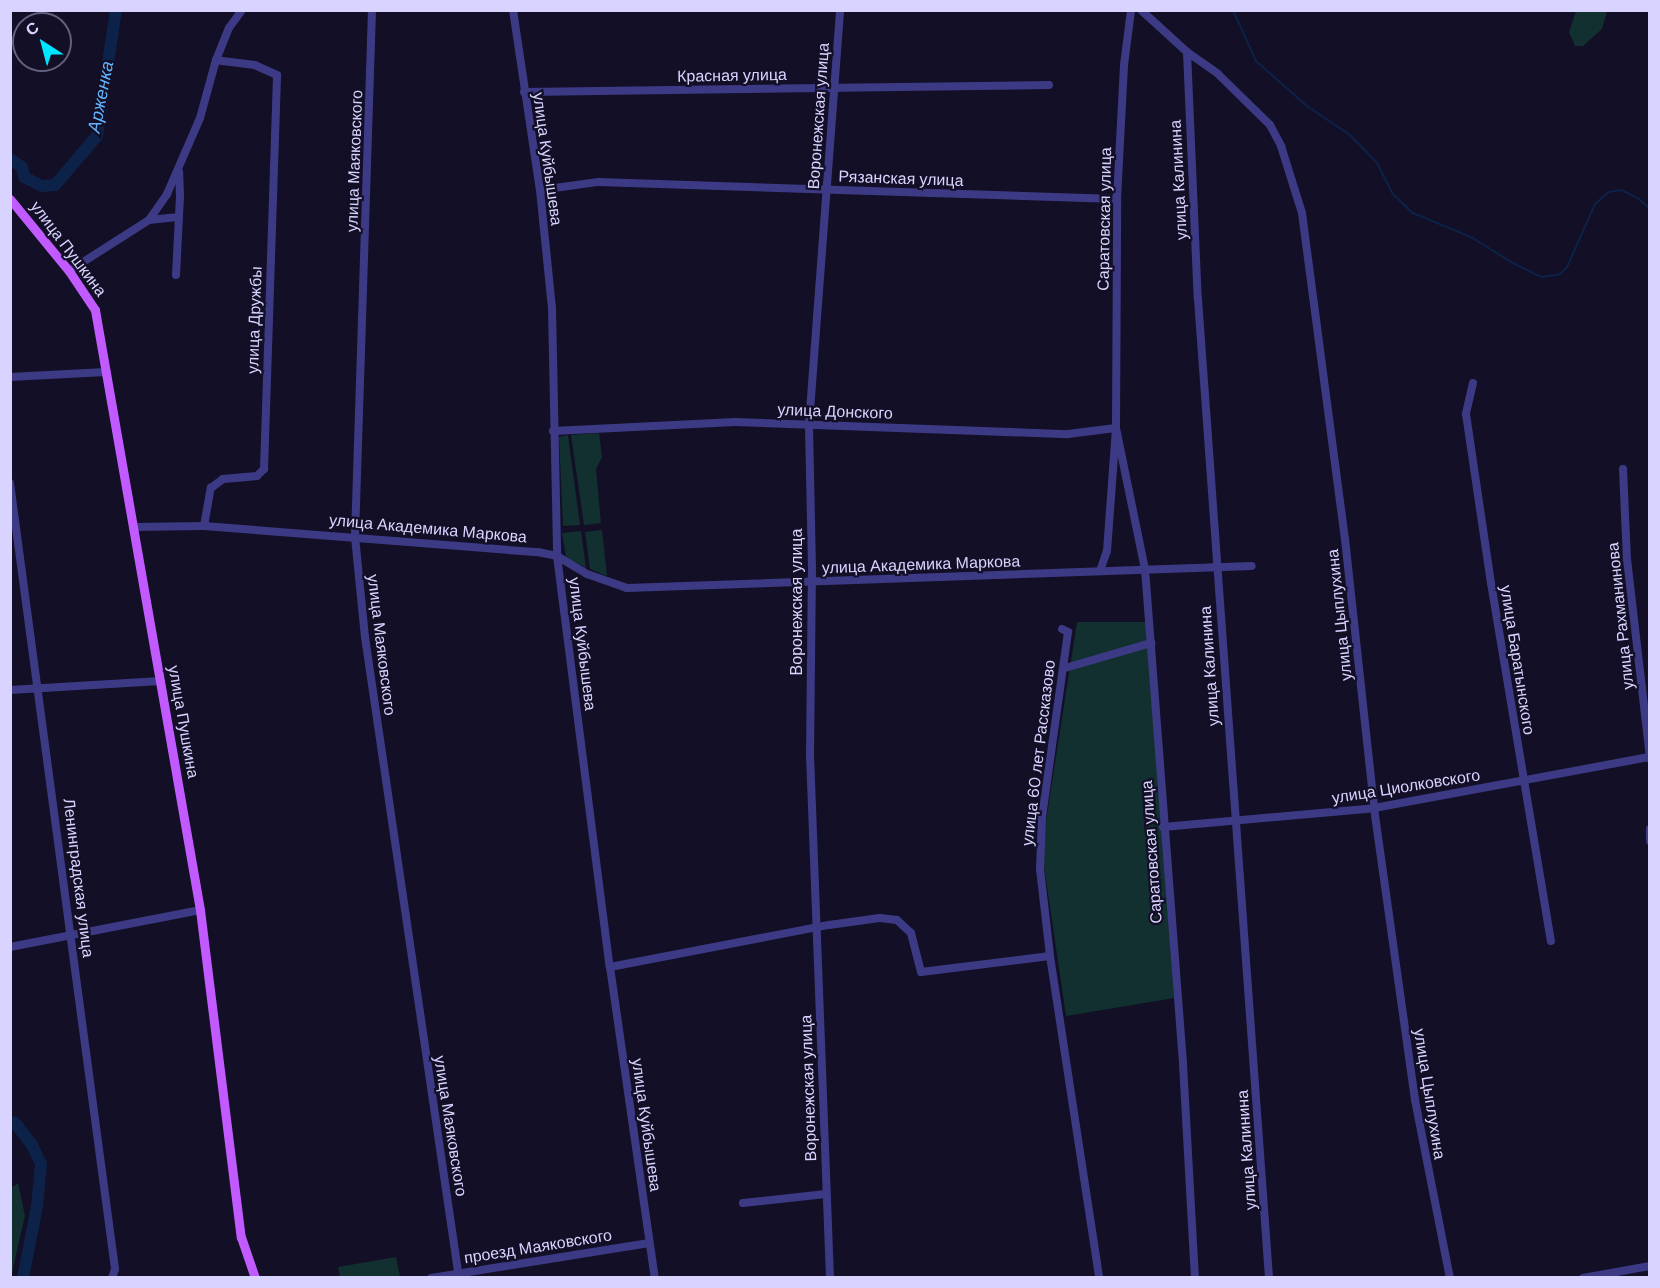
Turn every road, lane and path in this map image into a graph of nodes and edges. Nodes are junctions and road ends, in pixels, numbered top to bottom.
1 (242, 10) edge
2 (372, 10) edge
3 (513, 10) edge
4 (840, 10) edge
5 (1131, 10) edge
6 (1141, 10) edge
7 (1187, 52) junction
8 (216, 60) junction
9 (1049, 85) dead end
10 (835, 88) junction
11 (524, 92) junction
12 (178, 170) junction
13 (540, 190) junction
14 (827, 190) junction
15 (10, 199) edge
16 (1117, 199) junction
17 (179, 217) junction
18 (149, 220) junction
19 (69, 272) junction
20 (176, 275) dead end
21 (106, 372) junction
22 (10, 377) edge
23 (1473, 383) dead end
24 (809, 424) junction
25 (1116, 428) junction
26 (553, 431) junction
27 (1623, 469) dead end
28 (10, 483) edge
29 (204, 526) junction
30 (133, 527) junction
31 (355, 537) junction
32 (557, 556) junction
33 (1252, 566) dead end
34 (1216, 567) junction
35 (1145, 569) junction
36 (1100, 572) junction
37 (811, 583) junction
38 (1062, 629) dead end
39 (1151, 643) junction
40 (1065, 668) junction
41 (161, 681) junction
42 (39, 687) junction
43 (10, 690) edge
44 (1649, 758) edge
45 (1524, 782) junction
46 (1374, 808) junction
47 (1234, 822) junction
48 (1163, 827) junction
49 (1650, 829) edge
50 (1650, 842) edge
51 (201, 910) junction
52 (817, 927) junction
53 (72, 935) junction
54 (1551, 942) dead end
55 (10, 947) edge
56 (1050, 956) junction
57 (610, 967) junction
58 (826, 1194) junction
59 (743, 1203) dead end
60 (649, 1243) junction
61 (1650, 1266) edge
62 (459, 1275) edge
63 (112, 1278) edge
64 (255, 1278) edge
65 (432, 1278) edge
66 (655, 1278) edge
67 (830, 1278) edge
68 (1099, 1278) edge
69 (1195, 1278) edge
70 (1269, 1278) edge
71 (1450, 1278) edge
72 (1583, 1278) edge

1 - 8 street
2 - 31 street, улица Маяковского
3 - 11 street, улица Куйбышева
4 - 10 street, Воронежская улица
5 - 16 street, Саратовская улица
6 - 7 street, улица Цыплухина
7 - 34 street, улица Калинина
7 - 46 street, улица Цыплухина
8 - 12 street
8 - 29 street, улица Дружбы
9 - 10 street, Красная улица
10 - 11 street, Красная улица
10 - 14 street, Воронежская улица
11 - 13 street, улица Куйбышева
12 - 17 street
12 - 18 street
13 - 14 street, Рязанская улица
13 - 26 street, улица Куйбышева
14 - 16 street, Рязанская улица
14 - 24 street, Воронежская улица
15 - 19 main road, улица Пушкина
16 - 25 street, Саратовская улица
17 - 18 street
17 - 20 street
18 - 19 street
19 - 21 main road, улица Пушкина
21 - 22 street
21 - 30 main road, улица Пушкина
23 - 45 street, улица Баратынского
24 - 25 street, улица Донского
24 - 26 street, улица Донского
24 - 37 street, Воронежская улица
25 - 35 street, Саратовская улица
25 - 36 street, Саратовская улица
26 - 32 street, улица Куйбышева
27 - 44 street, улица Рахманинова
28 - 42 street, Ленинградская улица
29 - 30 street, улица Академика Маркова
29 - 31 street, улица Академика Маркова
30 - 41 main road, улица Пушкина
31 - 32 street, улица Академика Маркова
31 - 62 street, улица Маяковского
32 - 37 street, улица Академика Маркова
32 - 57 street, улица Куйбышева
33 - 34 street, улица Академика Маркова
34 - 35 street, улица Академика Маркова
34 - 47 street, улица Калинина
35 - 36 street, улица Академика Маркова
35 - 39 street, Саратовская улица
36 - 37 street, улица Академика Маркова
37 - 52 street, Воронежская улица
38 - 40 street, улица 60 лет Рассказово
39 - 40 street
39 - 48 street, Саратовская улица
40 - 56 street, улица 60 лет Рассказово
41 - 42 street
41 - 51 main road, улица Пушкина
42 - 43 street
42 - 53 street, Ленинградская улица
44 - 45 street, улица Циолковского
45 - 46 street, улица Циолковского
45 - 54 street, улица Баратынского
46 - 47 street, улица Циолковского
46 - 71 street, улица Цыплухина
47 - 48 street, улица Циолковского
47 - 70 street, улица Калинина
48 - 69 street, Саратовская улица
49 - 50 street
51 - 53 street
51 - 64 main road, улица Пушкина
52 - 56 street
52 - 57 street
52 - 58 street, Воронежская улица
53 - 55 street
53 - 63 street, Ленинградская улица
56 - 68 street, улица 60 лет Рассказово
57 - 60 street, улица Куйбышева
58 - 59 street
58 - 67 street, Воронежская улица
60 - 62 street, проезд Маяковского
60 - 66 street, улица Куйбышева
61 - 72 street
62 - 65 street, проезд Маяковского

